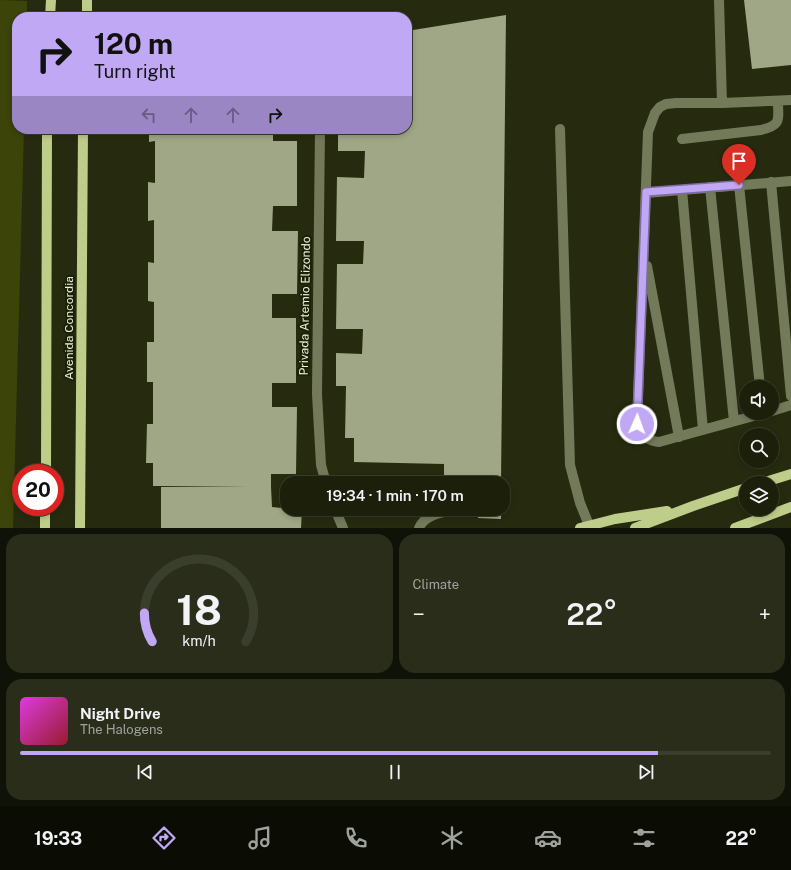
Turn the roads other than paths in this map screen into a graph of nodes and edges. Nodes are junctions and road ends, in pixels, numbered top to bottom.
1 (50, 0) edge
2 (87, 0) edge
3 (719, 0) edge
4 (50, 12) edge
5 (87, 12) edge
6 (791, 100) edge
7 (778, 101) junction
8 (722, 103) junction
9 (560, 129) dead end
10 (47, 134) edge
11 (83, 134) edge
12 (320, 134) edge
13 (682, 139) dead end
14 (791, 181) edge
15 (771, 182) junction
16 (739, 185) junction
17 (710, 187) junction
18 (682, 190) junction
19 (646, 192) junction
20 (644, 248) junction
21 (759, 380) edge
22 (791, 396) edge
23 (791, 405) edge
24 (779, 409) edge
25 (739, 420) edge
26 (734, 421) junction
27 (703, 430) junction
28 (679, 437) junction
29 (46, 464) edge
30 (791, 474) edge
31 (324, 476) edge
32 (779, 478) edge
33 (739, 490) edge
34 (693, 506) junction
35 (791, 507) edge
36 (45, 516) edge
37 (338, 516) edge
38 (430, 516) edge
39 (585, 527) edge
40 (45, 528) edge
41 (80, 528) edge
42 (343, 528) edge
43 (419, 528) edge
44 (635, 528) edge
45 (735, 528) edge

1 - 4 main road
2 - 5 main road
3 - 8 lane
6 - 7 lane
7 - 8 lane
7 - 13 lane
8 - 19 lane
9 - 39 lane
10 - 29 main road, Avenida Concordia
11 - 41 main road, Avenida Concordia
12 - 31 lane, Privada Artemio Elizondo
14 - 15 lane
15 - 16 lane
15 - 22 lane
16 - 17 lane
16 - 21 lane
17 - 18 lane
17 - 26 lane
18 - 19 lane
18 - 27 lane
19 - 20 lane
20 - 28 lane
20 - 28 lane
23 - 24 lane
25 - 26 lane
26 - 27 lane
27 - 28 lane
30 - 32 main road
33 - 34 main road
34 - 39 main road
34 - 44 main road
35 - 45 main road
36 - 40 main road
37 - 42 lane
38 - 43 lane

